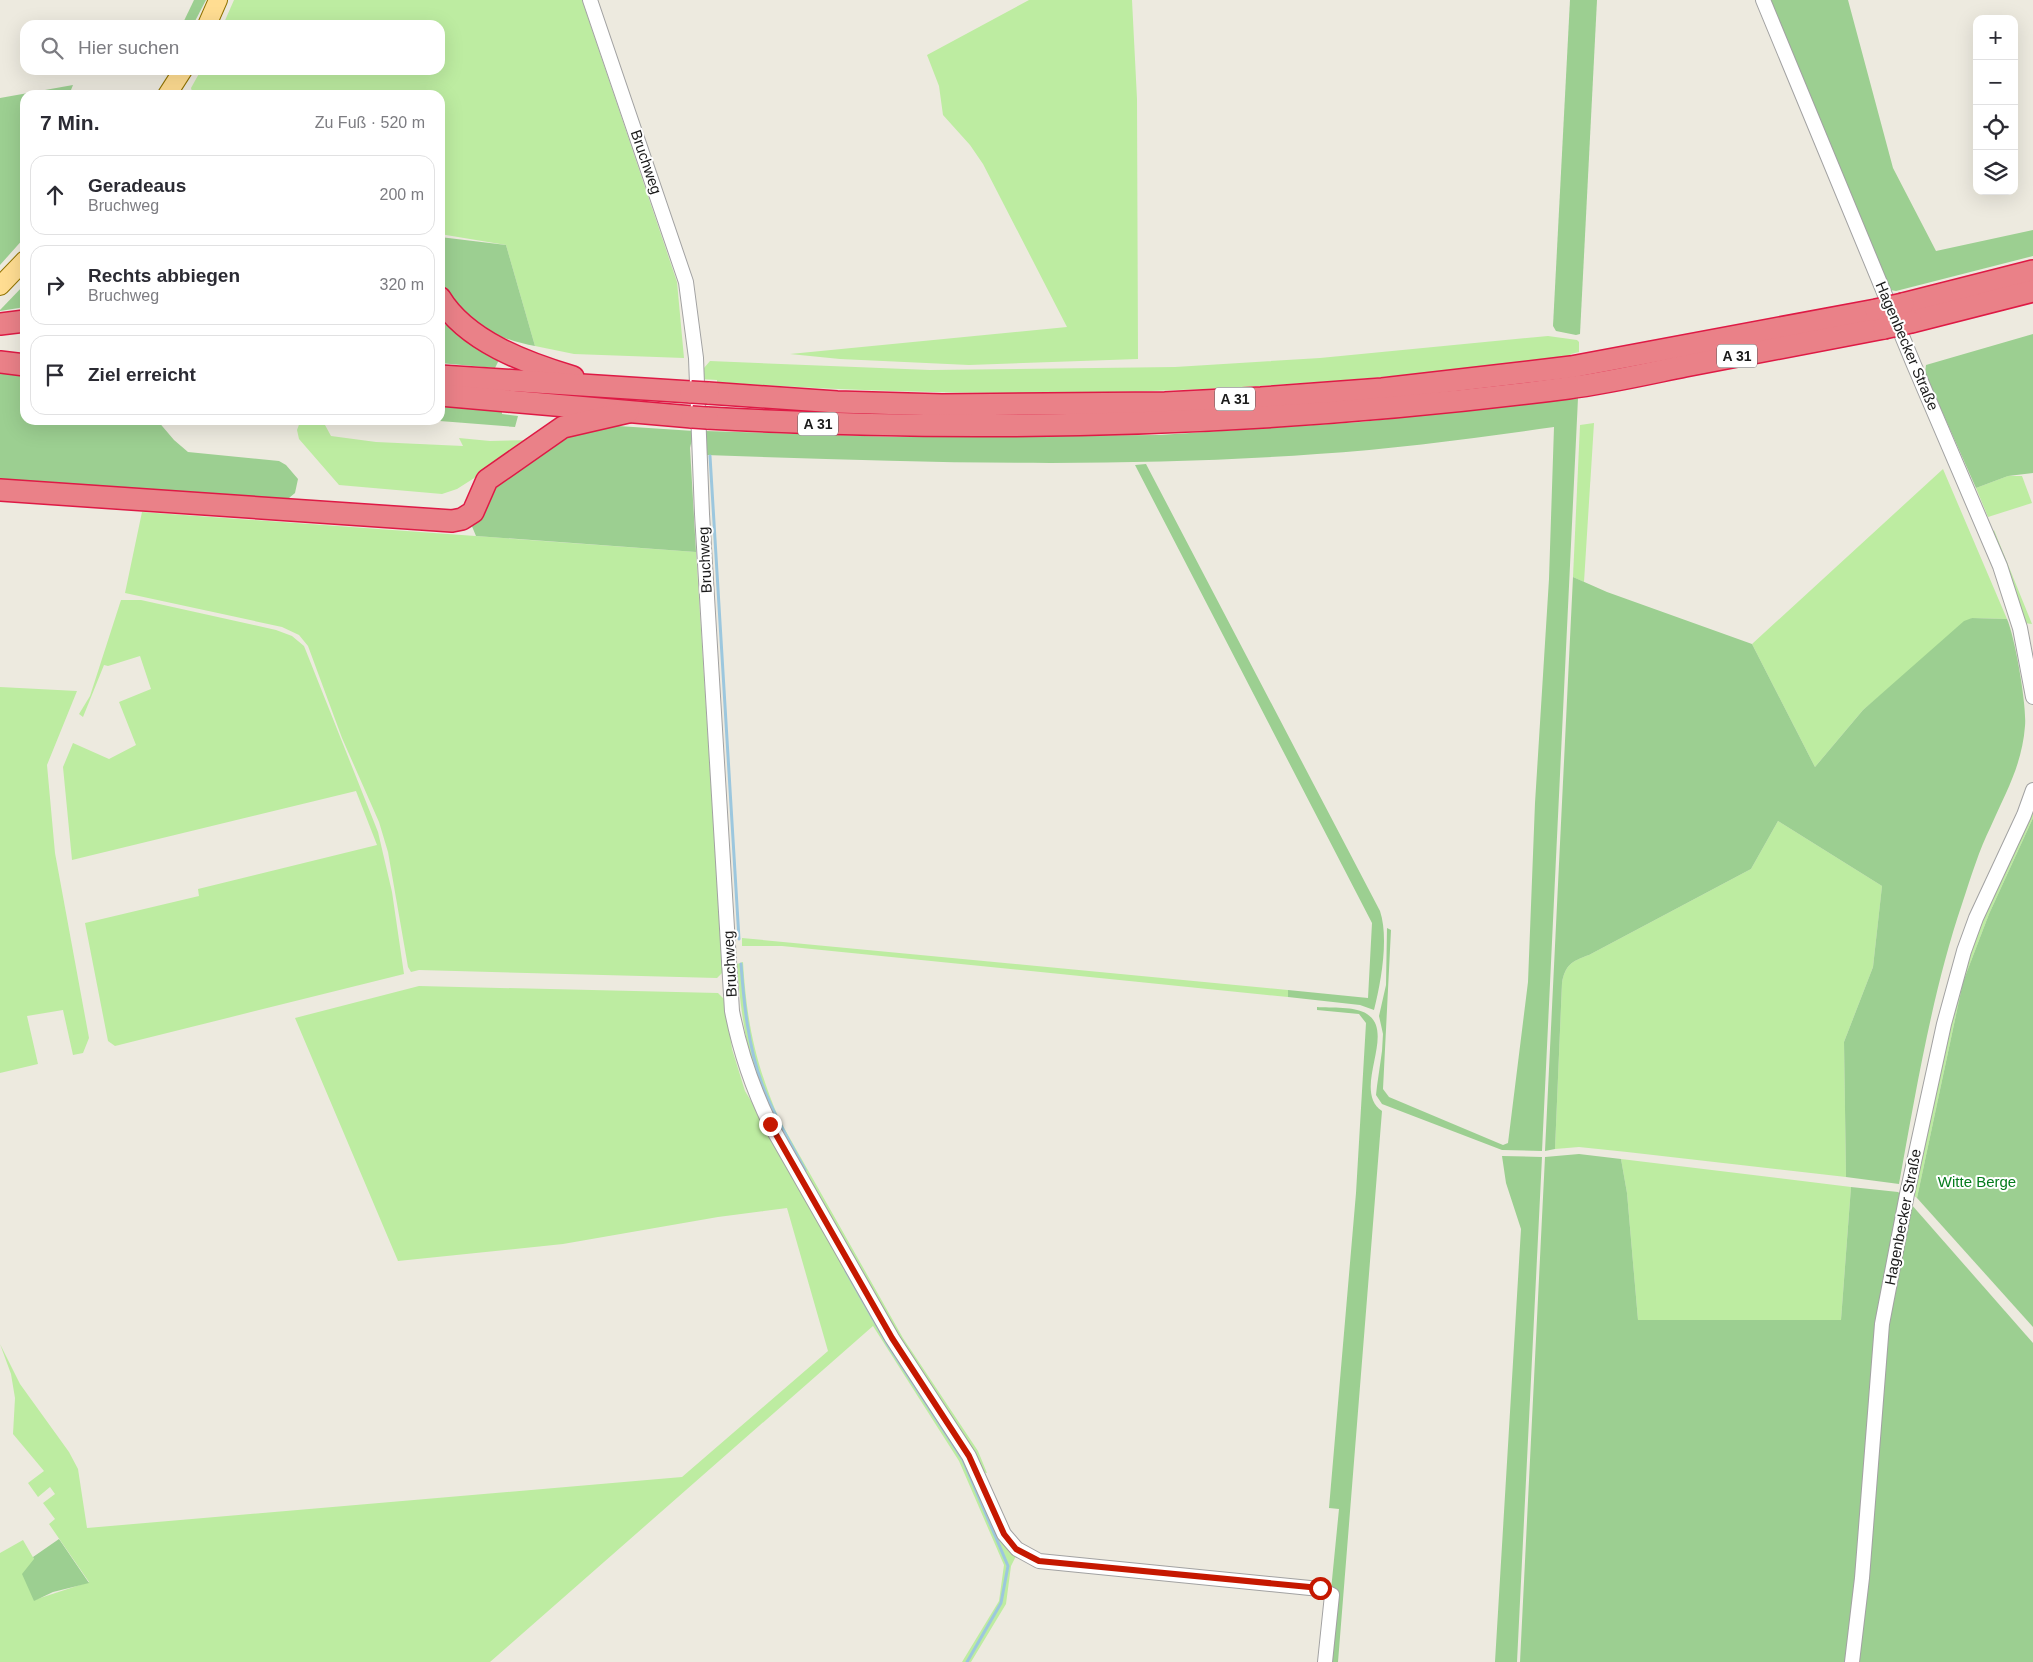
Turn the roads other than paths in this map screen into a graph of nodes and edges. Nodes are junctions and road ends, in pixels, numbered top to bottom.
1 (218, 0) edge
2 (590, 0) edge
3 (1763, 0) edge
4 (209, 20) edge
5 (180, 75) edge
6 (170, 90) edge
7 (20, 265) edge
8 (2033, 271) edge
9 (0, 286) edge
10 (2033, 291) edge
11 (445, 305) edge
12 (1907, 313) junction
13 (1880, 319) junction
14 (20, 322) edge
15 (0, 324) edge
16 (0, 334) edge
17 (20, 336) edge
18 (0, 353) edge
19 (20, 355) edge
20 (0, 362) edge
21 (20, 364) edge
22 (445, 376) edge
23 (1571, 377) junction
24 (611, 388) junction
25 (445, 395) edge
26 (628, 412) junction
27 (0, 490) edge
28 (2033, 697) edge
29 (2033, 790) edge
30 (1325, 1662) edge
31 (1852, 1662) edge

1 - 4 main road
2 - 30 street, Bruchweg
3 - 28 street, Hagenbecker Straße
5 - 6 main road
7 - 9 main road
8 - 12 highway, A 31
10 - 12 highway, A 31
11 - 24 highway
12 - 13 highway, A 31, bridge
13 - 23 highway, A 31
13 - 23 highway, A 31
14 - 15 highway
16 - 17 highway
18 - 19 highway
20 - 21 highway
22 - 24 highway, A 31
23 - 24 highway, A 31
23 - 26 highway, A 31
25 - 26 highway, A 31
26 - 27 highway
29 - 31 street, Hagenbecker Straße

